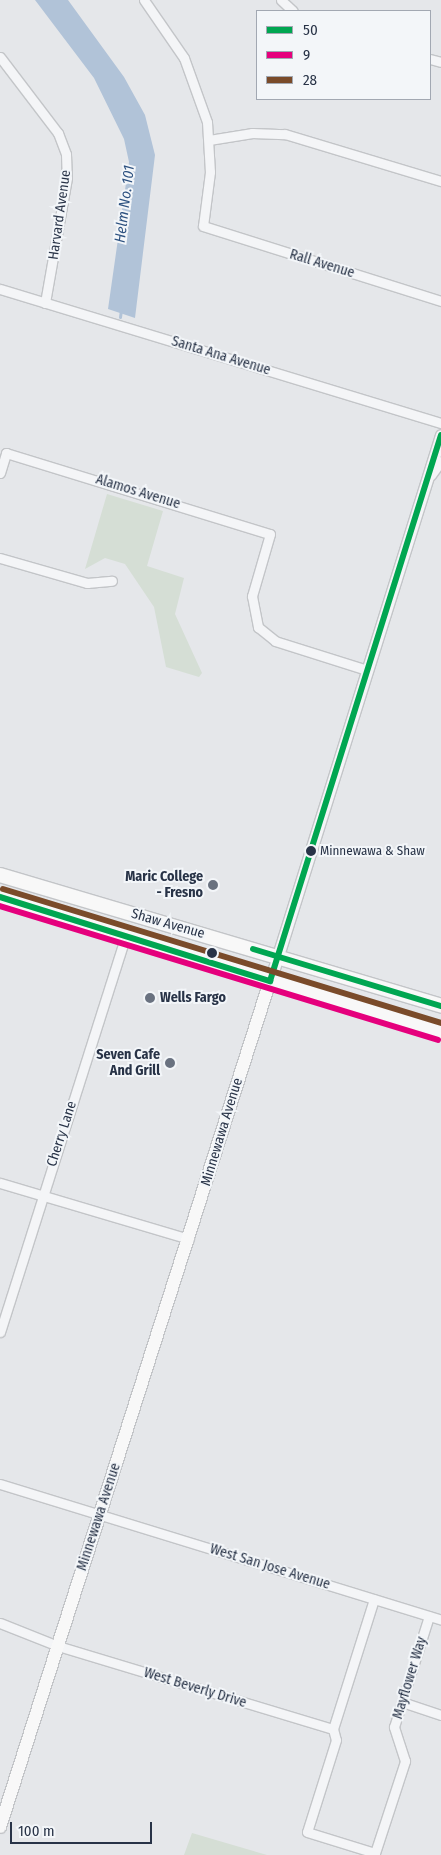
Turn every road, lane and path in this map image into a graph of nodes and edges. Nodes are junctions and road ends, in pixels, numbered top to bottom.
1 (144, 0) edge
2 (280, 0) edge
3 (292, 10) edge
4 (0, 57) edge
5 (209, 140) junction
6 (441, 180) edge
7 (0, 289) edge
8 (441, 300) edge
9 (45, 303) junction
10 (441, 423) edge
11 (441, 435) edge
12 (441, 462) edge
13 (0, 473) edge
14 (426, 481) junction
15 (0, 558) edge
16 (112, 581) dead end
17 (367, 670) junction
18 (0, 875) edge
19 (0, 897) edge
20 (125, 936) junction
21 (278, 957) junction
22 (270, 981) junction
23 (441, 1006) edge
24 (437, 1028) edge
25 (0, 1183) edge
26 (43, 1196) junction
27 (189, 1239) junction
28 (0, 1332) edge
29 (0, 1484) edge
30 (100, 1515) junction
31 (374, 1599) junction
32 (429, 1616) junction
33 (441, 1620) edge
34 (0, 1623) edge
35 (58, 1646) junction
36 (402, 1702) junction
37 (441, 1715) edge
38 (333, 1729) junction
39 (0, 1827) edge

1 - 5 street
2 - 3 street
4 - 9 street, Harvard Avenue
5 - 6 street
5 - 8 street, Rall Avenue
7 - 9 street, Santa Ana Avenue
9 - 10 street, Santa Ana Avenue
11 - 14 street, Minnewawa Avenue
12 - 14 street
13 - 17 street, Alamos Avenue
14 - 17 street, Minnewawa Avenue
15 - 16 street
17 - 21 street, Minnewawa Avenue
18 - 21 main road, Shaw Avenue
19 - 20 main road, Shaw Avenue
20 - 22 main road, Shaw Avenue
20 - 26 street, Cherry Lane
21 - 22 street, Minnewawa Avenue
21 - 23 main road, Shaw Avenue
22 - 24 main road, Shaw Avenue
22 - 27 main road, Minnewawa Avenue
25 - 26 street
26 - 27 street
26 - 28 street, Cherry Lane
27 - 30 main road, Minnewawa Avenue
29 - 30 street, West San Jose Avenue
30 - 31 street, West San Jose Avenue
30 - 35 main road, Minnewawa Avenue
31 - 32 street, West San Jose Avenue
31 - 38 street
32 - 33 street, West San Jose Avenue
32 - 36 street, Mayflower Way
34 - 35 street, West Beverly Drive
35 - 38 street, West Beverly Drive
35 - 39 main road, Minnewawa Avenue
36 - 37 street
36 - 38 street, Mayflower Way

